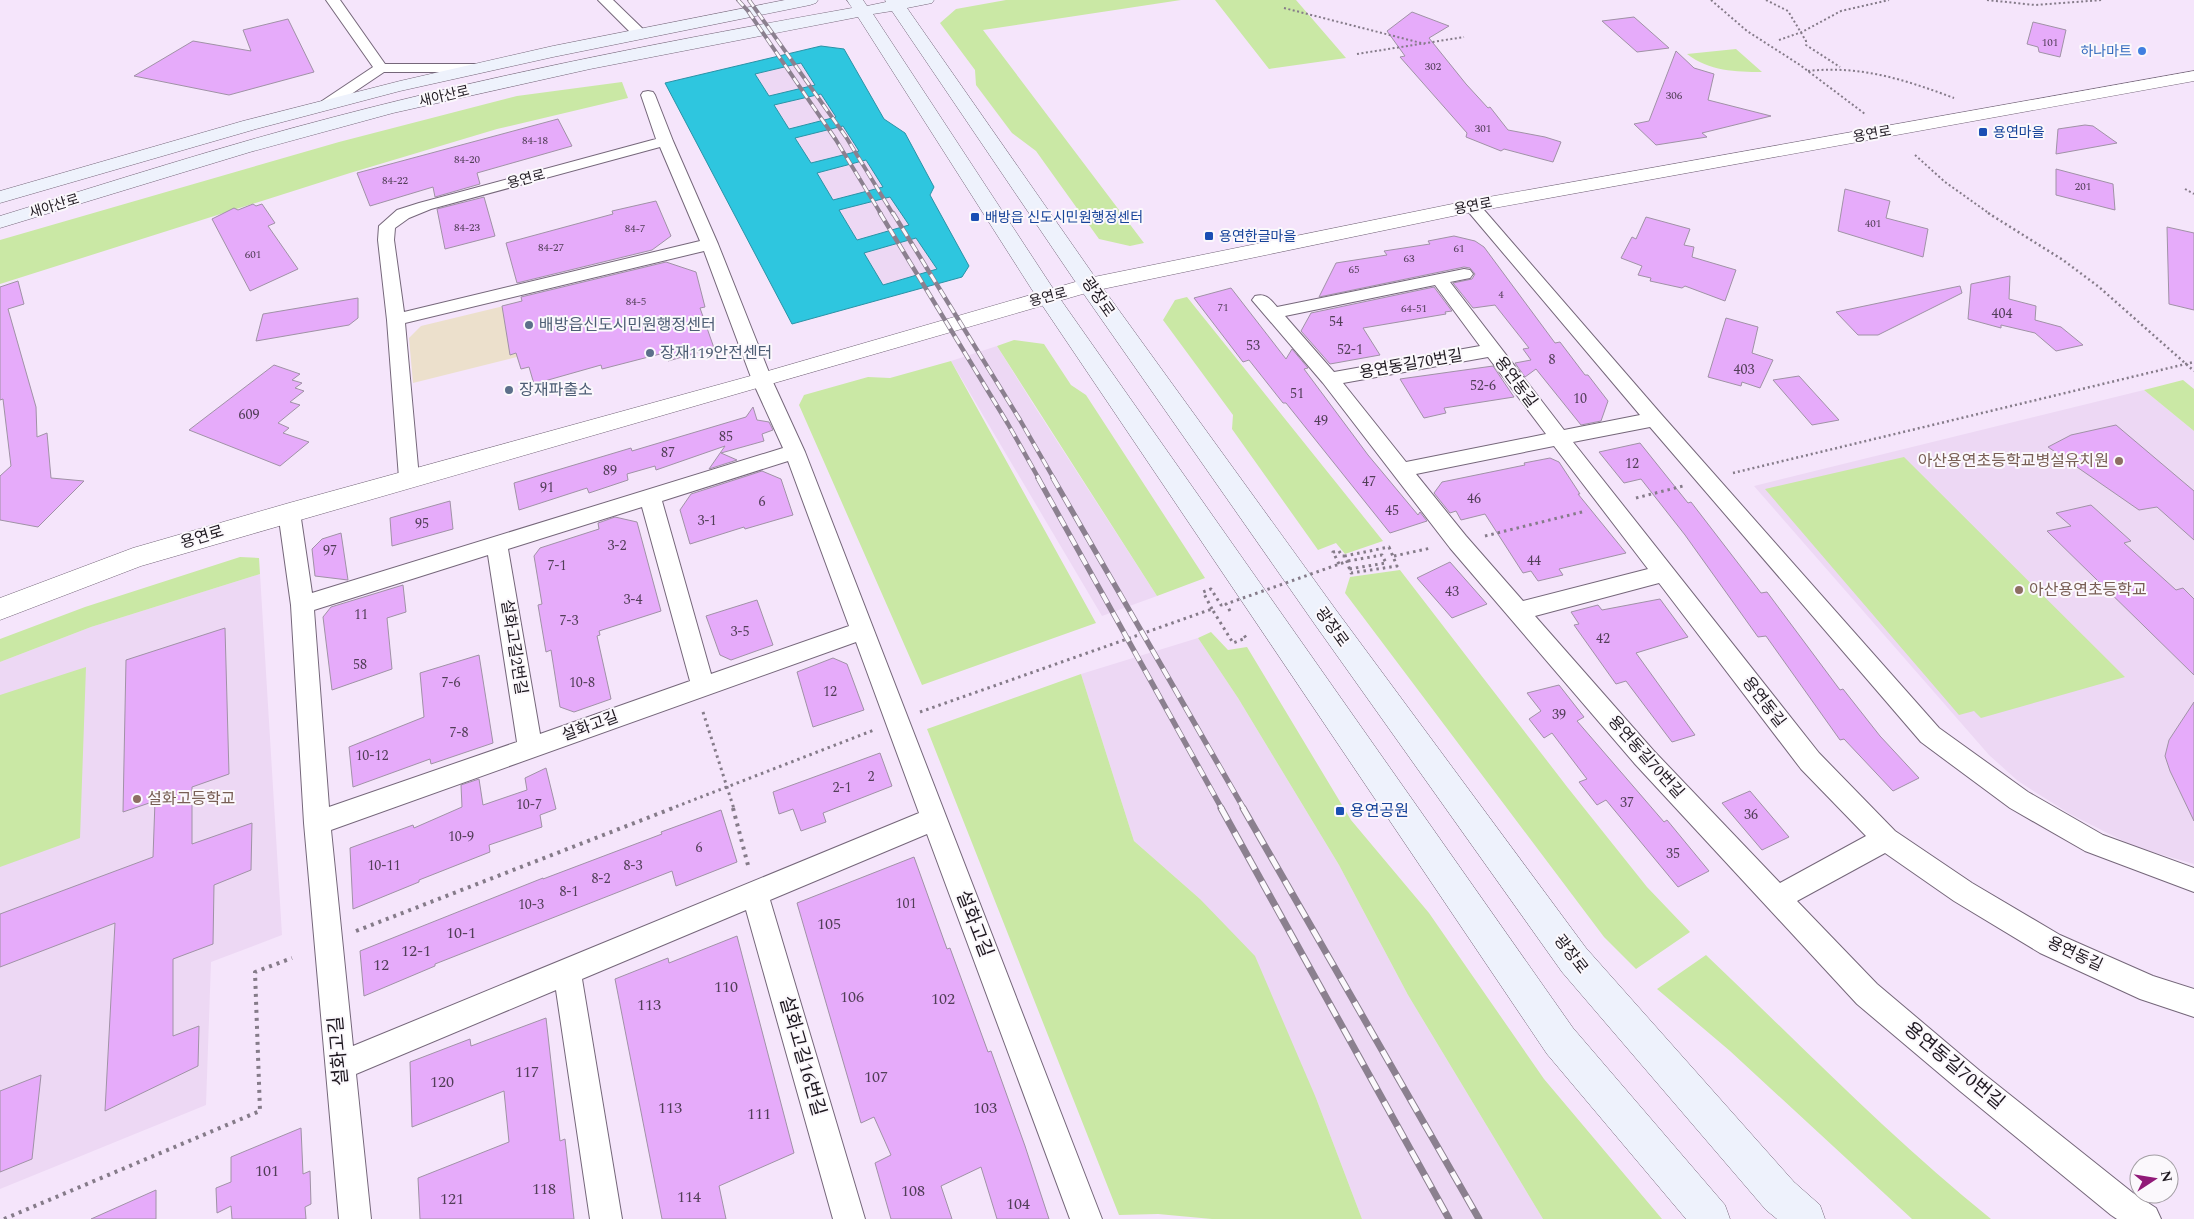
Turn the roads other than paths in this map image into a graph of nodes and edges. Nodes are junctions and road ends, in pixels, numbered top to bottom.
1 (333, 0) edge
2 (605, 0) edge
3 (810, 0) edge
4 (926, 0) edge
5 (895, 3) edge
6 (859, 6) edge
7 (640, 34) junction
8 (381, 68) junction
9 (478, 68) junction
10 (2194, 76) edge
11 (648, 95) dead end
12 (327, 104) junction
13 (665, 141) junction
14 (0, 197) edge
15 (1472, 206) junction
16 (0, 222) edge
17 (710, 244) junction
18 (1464, 274) dead end
19 (1439, 278) junction
20 (1089, 285) junction
21 (1047, 296) junction
22 (396, 320) junction
23 (1492, 350) junction
24 (1330, 379) junction
25 (762, 380) junction
26 (1654, 419) junction
27 (1560, 439) junction
28 (795, 452) junction
29 (1400, 470) junction
30 (409, 478) junction
31 (650, 497) junction
32 (289, 512) junction
33 (498, 546) junction
34 (1663, 574) junction
35 (302, 605) junction
36 (0, 609) edge
37 (1519, 611) junction
38 (863, 630) junction
39 (704, 686) junction
40 (530, 748) junction
41 (934, 819) junction
42 (318, 823) junction
43 (1886, 839) junction
44 (2194, 880) edge
45 (752, 881) junction
46 (1777, 898) junction
47 (566, 973) junction
48 (2194, 1003) edge
49 (340, 1066) junction
50 (355, 1219) edge
51 (606, 1219) edge
52 (849, 1219) edge
53 (1086, 1219) edge
54 (1711, 1219) edge
55 (1806, 1219) edge
56 (2145, 1219) edge

1 - 8 street
2 - 7 street
3 - 7 main road, 새아산로
4 - 5 main road, 새아산로
5 - 6 main road, 새아산로
5 - 20 main road, 광장로
6 - 16 main road, 새아산로
6 - 21 main road
7 - 9 main road, 새아산로
8 - 9 street
8 - 12 street
9 - 12 main road, 새아산로
10 - 15 street, 용연로
11 - 13 street
12 - 14 main road, 새아산로
13 - 17 street
13 - 22 street, 용연로
15 - 20 street, 용연로
15 - 26 street
17 - 22 street
17 - 25 street
18 - 19 street
19 - 23 street, 용연동길
19 - 24 street, 용연동길70번길
20 - 21 street, 용연로
20 - 55 main road, 광장로
21 - 25 street, 용연로
21 - 54 main road
22 - 30 street, 용연로
23 - 24 street, 용연동길70번길
23 - 27 street, 용연동길
24 - 29 street, 용연동길70번길
25 - 28 street, 설화고길
25 - 30 street, 용연로
26 - 27 street
26 - 44 street
27 - 29 street
27 - 34 street, 용연동길
28 - 31 street
28 - 38 street, 설화고길
29 - 37 street, 용연동길70번길
30 - 32 street, 용연로
31 - 33 street
31 - 39 street
32 - 35 street, 설화고길
32 - 36 street, 용연로
33 - 35 street
33 - 40 street, 설화고길2번길
34 - 37 street
34 - 43 street, 용연동길
35 - 42 street, 설화고길
37 - 46 street, 용연동길70번길
38 - 39 street, 설화고길
38 - 41 street, 설화고길
39 - 40 street, 설화고길
40 - 42 street, 설화고길
41 - 45 street
41 - 53 street, 설화고길
42 - 49 street, 설화고길
43 - 46 street
43 - 48 street, 용연동길
45 - 47 street
45 - 52 street, 설화고길16번길
46 - 56 street, 용연동길70번길
47 - 49 street
47 - 51 street
49 - 50 street, 설화고길

